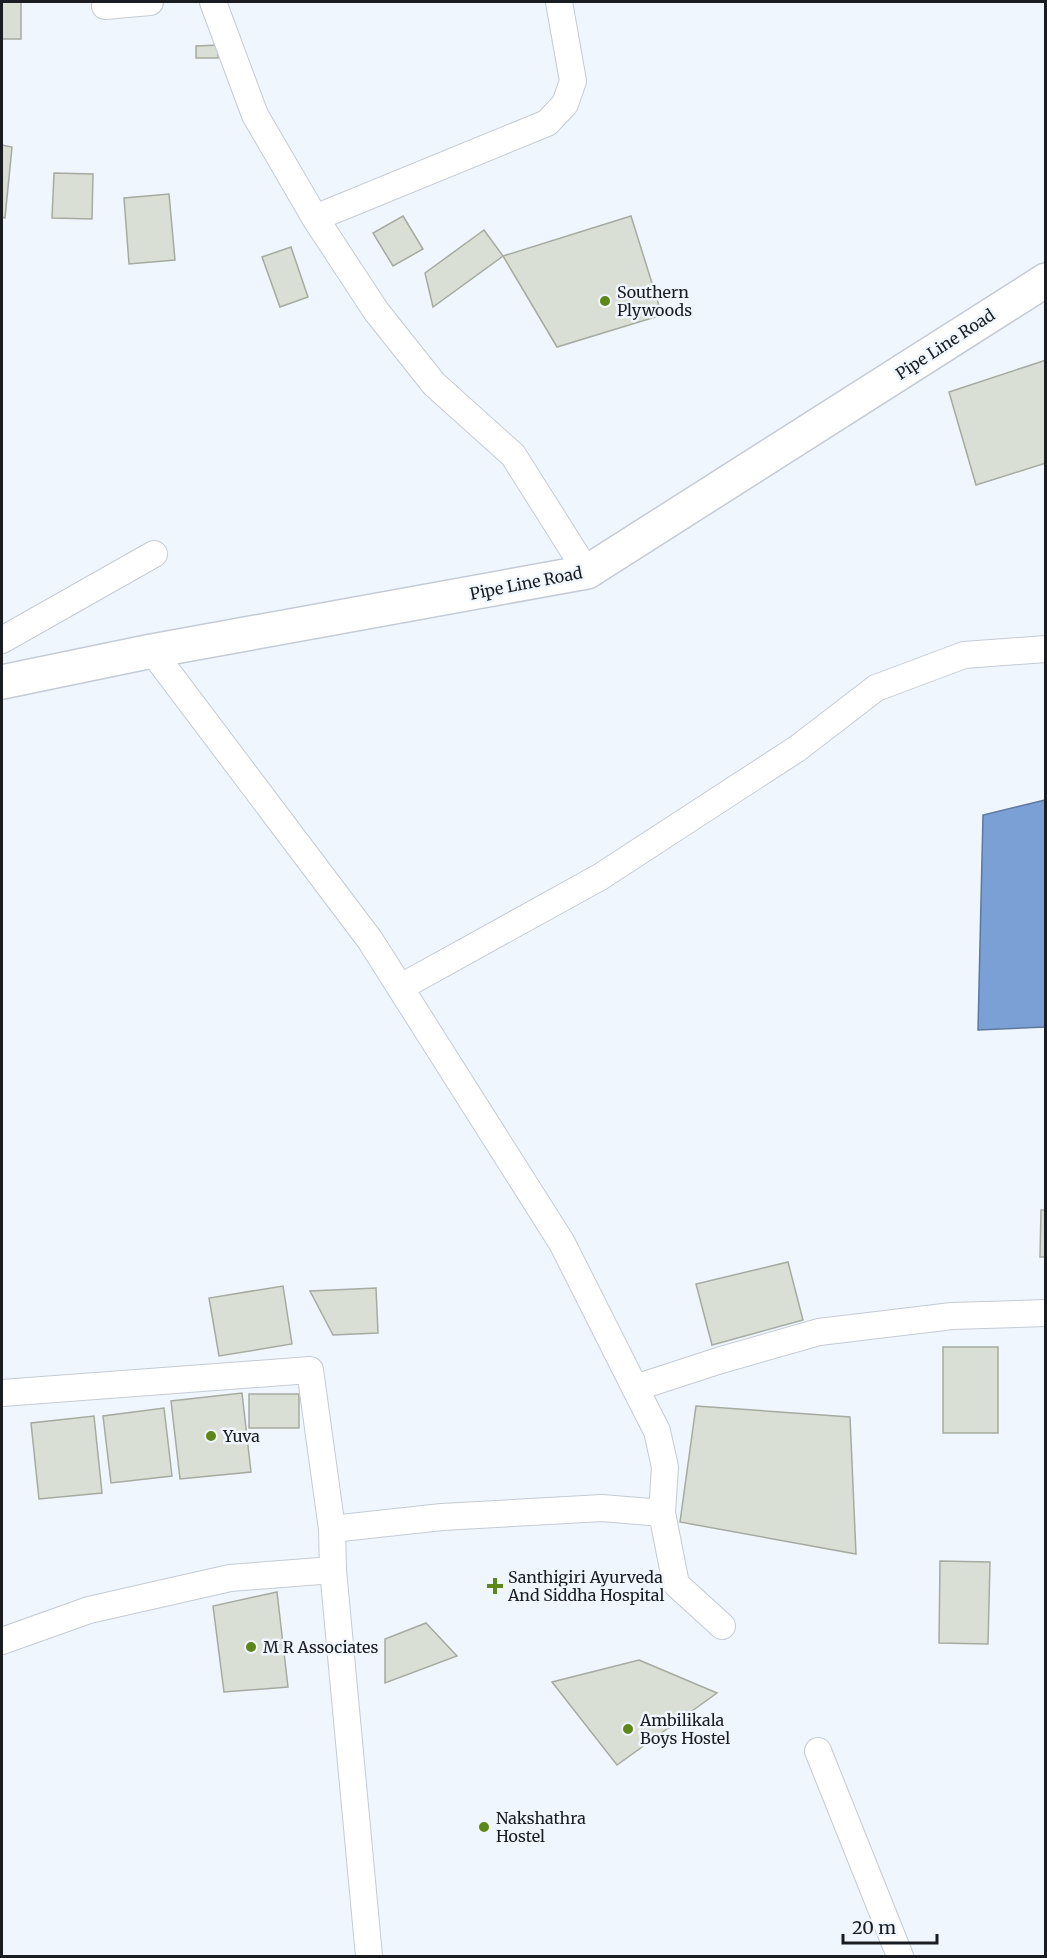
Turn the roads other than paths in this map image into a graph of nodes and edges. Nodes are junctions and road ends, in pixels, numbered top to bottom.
1 (150, 2) edge
2 (213, 2) edge
3 (560, 2) edge
4 (105, 6) dead end
5 (315, 218) junction
6 (1046, 280) edge
7 (154, 554) dead end
8 (587, 573) junction
9 (2, 640) edge
10 (1046, 650) edge
11 (152, 651) junction
12 (2, 682) edge
13 (401, 987) junction
14 (1046, 1313) edge
15 (635, 1388) junction
16 (2, 1393) edge
17 (662, 1513) junction
18 (332, 1529) junction
19 (333, 1570) junction
20 (722, 1626) dead end
21 (2, 1641) edge
22 (818, 1751) dead end
23 (369, 1956) edge
24 (900, 1956) edge

1 - 4 street
2 - 5 street
3 - 5 street
5 - 8 street
6 - 8 street, Pipe Line Road
7 - 9 street
8 - 11 street, Pipe Line Road
10 - 13 street
11 - 12 street, Pipe Line Road
11 - 13 street
13 - 15 street
14 - 15 street
15 - 17 street
16 - 18 street
17 - 18 street
17 - 20 street
18 - 19 street
19 - 21 street
19 - 23 street
22 - 24 street

